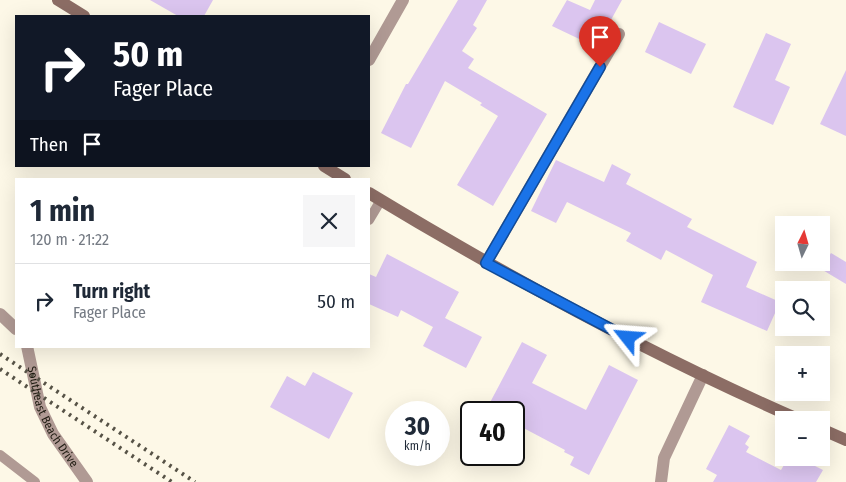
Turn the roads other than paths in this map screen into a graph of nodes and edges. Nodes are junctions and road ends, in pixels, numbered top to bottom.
1 (58, 0) edge
2 (403, 0) edge
3 (82, 15) edge
4 (619, 34) dead end
5 (370, 58) edge
6 (326, 167) edge
7 (343, 178) edge
8 (370, 194) edge
9 (381, 200) junction
10 (370, 218) edge
11 (486, 263) junction
12 (0, 314) edge
13 (15, 328) edge
14 (28, 348) edge
15 (703, 375) junction
16 (781, 411) edge
17 (830, 433) edge
18 (846, 440) edge
19 (0, 455) edge
20 (35, 482) edge
21 (87, 482) edge
22 (661, 482) edge

1 - 3 street
2 - 5 street
4 - 11 street
6 - 7 street
8 - 9 street
9 - 10 lane
9 - 11 street
11 - 15 street
12 - 13 street
14 - 21 street, Southeast Beach Drive
15 - 16 street
15 - 22 street
17 - 18 street
19 - 20 lane

